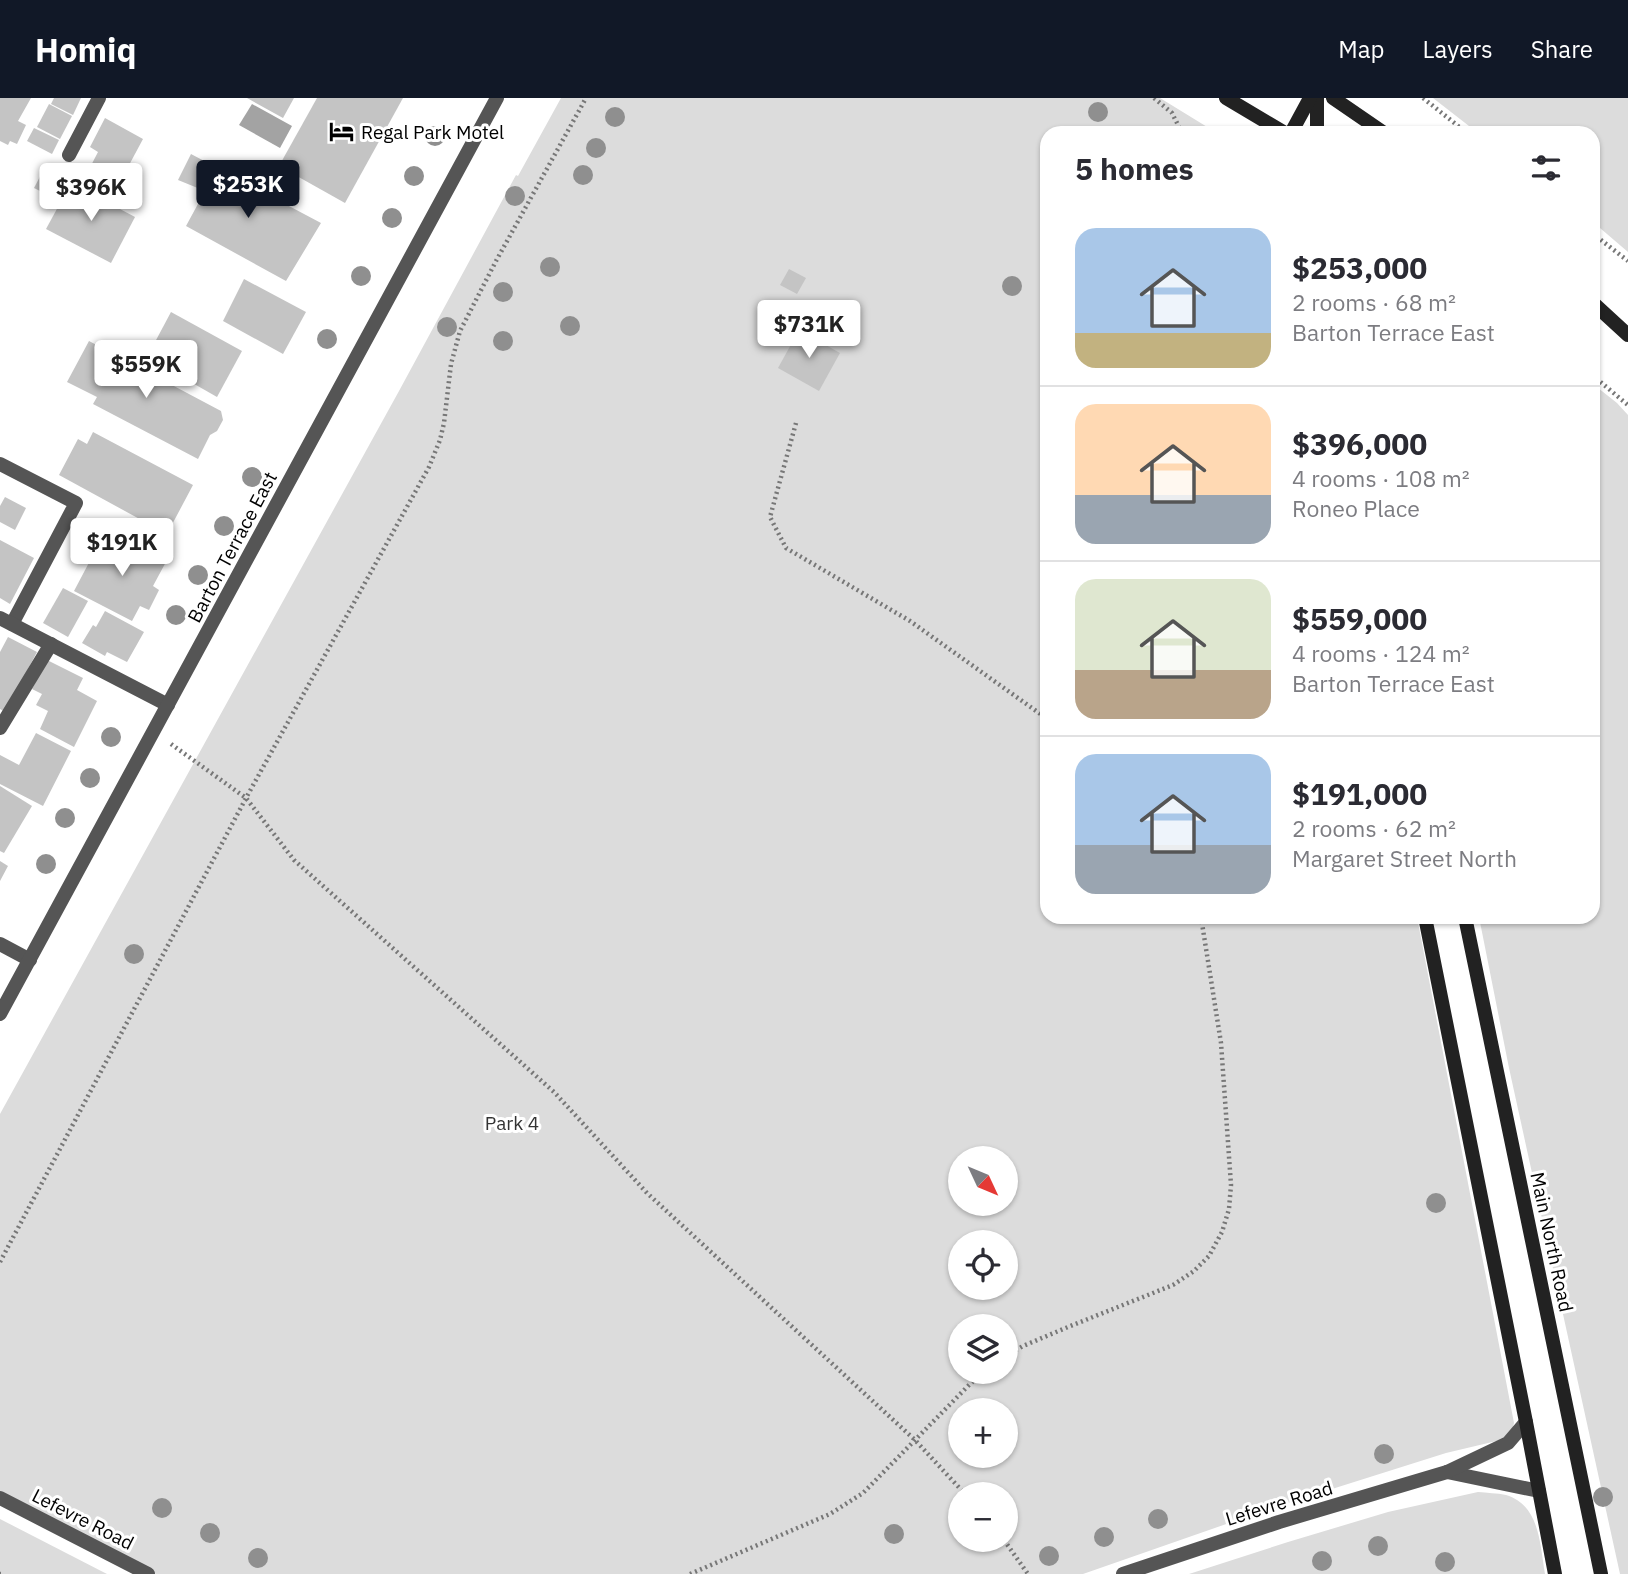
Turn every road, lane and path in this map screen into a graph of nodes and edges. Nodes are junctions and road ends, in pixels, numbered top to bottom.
1 (99, 98) edge
2 (497, 98) edge
3 (586, 98) edge
4 (1154, 98) edge
5 (1226, 98) edge
6 (1310, 98) edge
7 (1317, 98) edge
8 (1333, 98) edge
9 (1423, 98) edge
10 (1178, 126) edge
11 (1273, 126) edge
12 (1294, 126) edge
13 (1317, 126) edge
14 (1374, 126) edge
15 (1458, 126) edge
16 (69, 155) dead end
17 (1600, 239) edge
18 (1628, 261) edge
19 (1600, 314) edge
20 (1628, 335) edge
21 (1600, 382) edge
22 (1628, 405) edge
23 (796, 423) dead end
24 (0, 464) edge
25 (6, 621) edge
26 (51, 644) junction
27 (168, 705) junction
28 (1040, 714) edge
29 (0, 728) edge
30 (154, 731) junction
31 (246, 798) junction
32 (1202, 924) edge
33 (1426, 924) edge
34 (1466, 924) edge
35 (0, 944) edge
36 (30, 960) junction
37 (0, 1014) edge
38 (0, 1262) edge
39 (1018, 1349) edge
40 (970, 1384) edge
41 (1526, 1422) junction
42 (915, 1440) junction
43 (1447, 1472) junction
44 (954, 1482) edge
45 (1539, 1491) junction
46 (0, 1497) edge
47 (1012, 1552) edge
48 (148, 1574) edge
49 (690, 1574) edge
50 (1028, 1574) edge
51 (1123, 1574) edge
52 (1555, 1574) edge
53 (1601, 1574) edge

1 - 16 street
2 - 27 street, Barton Terrace East
3 - 31 path
4 - 10 path
5 - 11 main road
6 - 12 main road
7 - 13 main road
8 - 14 main road
9 - 15 path
17 - 18 path
19 - 20 main road
21 - 22 path
23 - 28 path
24 - 25 street
25 - 26 street
26 - 27 street
26 - 29 street
27 - 30 street, Barton Terrace East
30 - 31 path
30 - 36 street, Barton Terrace East
31 - 38 path
31 - 42 path
32 - 39 path
33 - 41 main road
34 - 53 main road, Main North Road
35 - 36 street
36 - 37 street, Barton Terrace East
40 - 42 path
41 - 43 street, Lefevre Road
41 - 45 main road
42 - 44 path
42 - 49 path
43 - 45 street, Lefevre Road
43 - 51 street, Lefevre Road
45 - 52 main road
46 - 48 street, Lefevre Road
47 - 50 path

